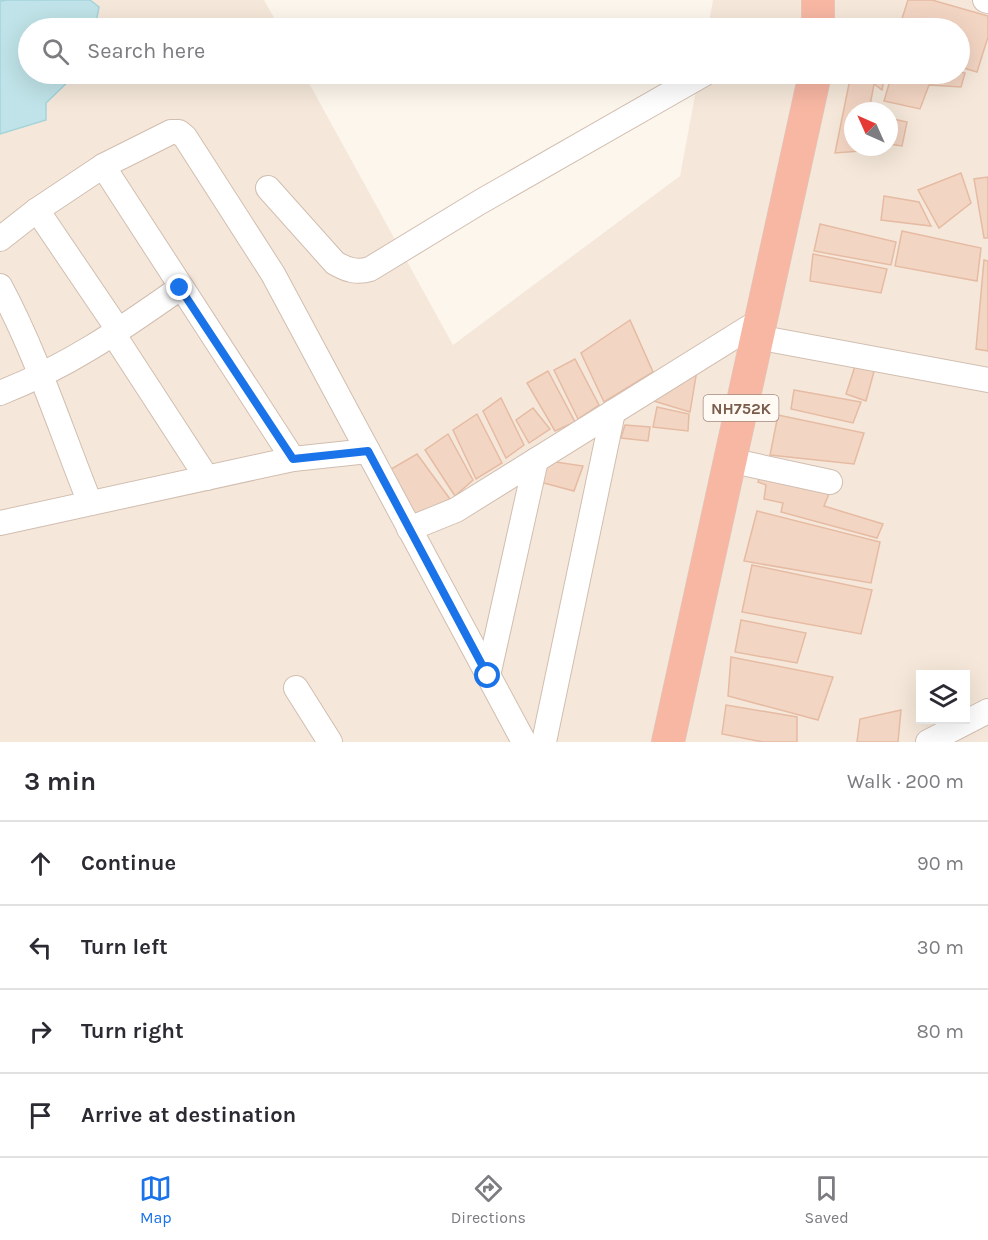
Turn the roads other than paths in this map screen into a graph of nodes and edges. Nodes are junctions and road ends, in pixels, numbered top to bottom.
1 (818, 0) edge
2 (831, 0) edge
3 (818, 18) edge
4 (827, 18) edge
5 (686, 84) edge
6 (813, 84) edge
7 (103, 166) junction
8 (268, 188) dead end
9 (37, 210) junction
10 (0, 239) edge
11 (0, 286) edge
12 (180, 288) junction
13 (759, 329) junction
14 (116, 333) junction
15 (40, 377) junction
16 (988, 380) edge
17 (0, 393) edge
18 (613, 412) junction
19 (368, 451) junction
20 (293, 459) junction
21 (536, 460) junction
22 (729, 460) junction
23 (207, 478) junction
24 (830, 482) dead end
25 (90, 503) junction
26 (0, 523) edge
27 (409, 529) junction
28 (488, 676) junction
29 (296, 688) dead end
30 (988, 711) edge
31 (330, 742) edge
32 (524, 742) edge
33 (544, 742) edge
34 (668, 742) edge
35 (928, 742) edge

1 - 3 highway
2 - 4 street
5 - 8 street
6 - 13 highway, NH752K
7 - 9 street
7 - 12 street
7 - 19 street
9 - 10 street
9 - 14 street
11 - 15 street
12 - 14 street
12 - 20 street
13 - 16 street
13 - 18 street
13 - 22 highway, NH752K
14 - 15 street
14 - 23 street
15 - 17 street
15 - 25 street
18 - 21 street
18 - 33 street
19 - 20 street
19 - 27 street
20 - 23 street
21 - 27 street
21 - 28 street
22 - 24 street
22 - 34 highway, NH752K
23 - 25 street
25 - 26 street
27 - 28 street
28 - 32 street
29 - 31 street
30 - 35 street

